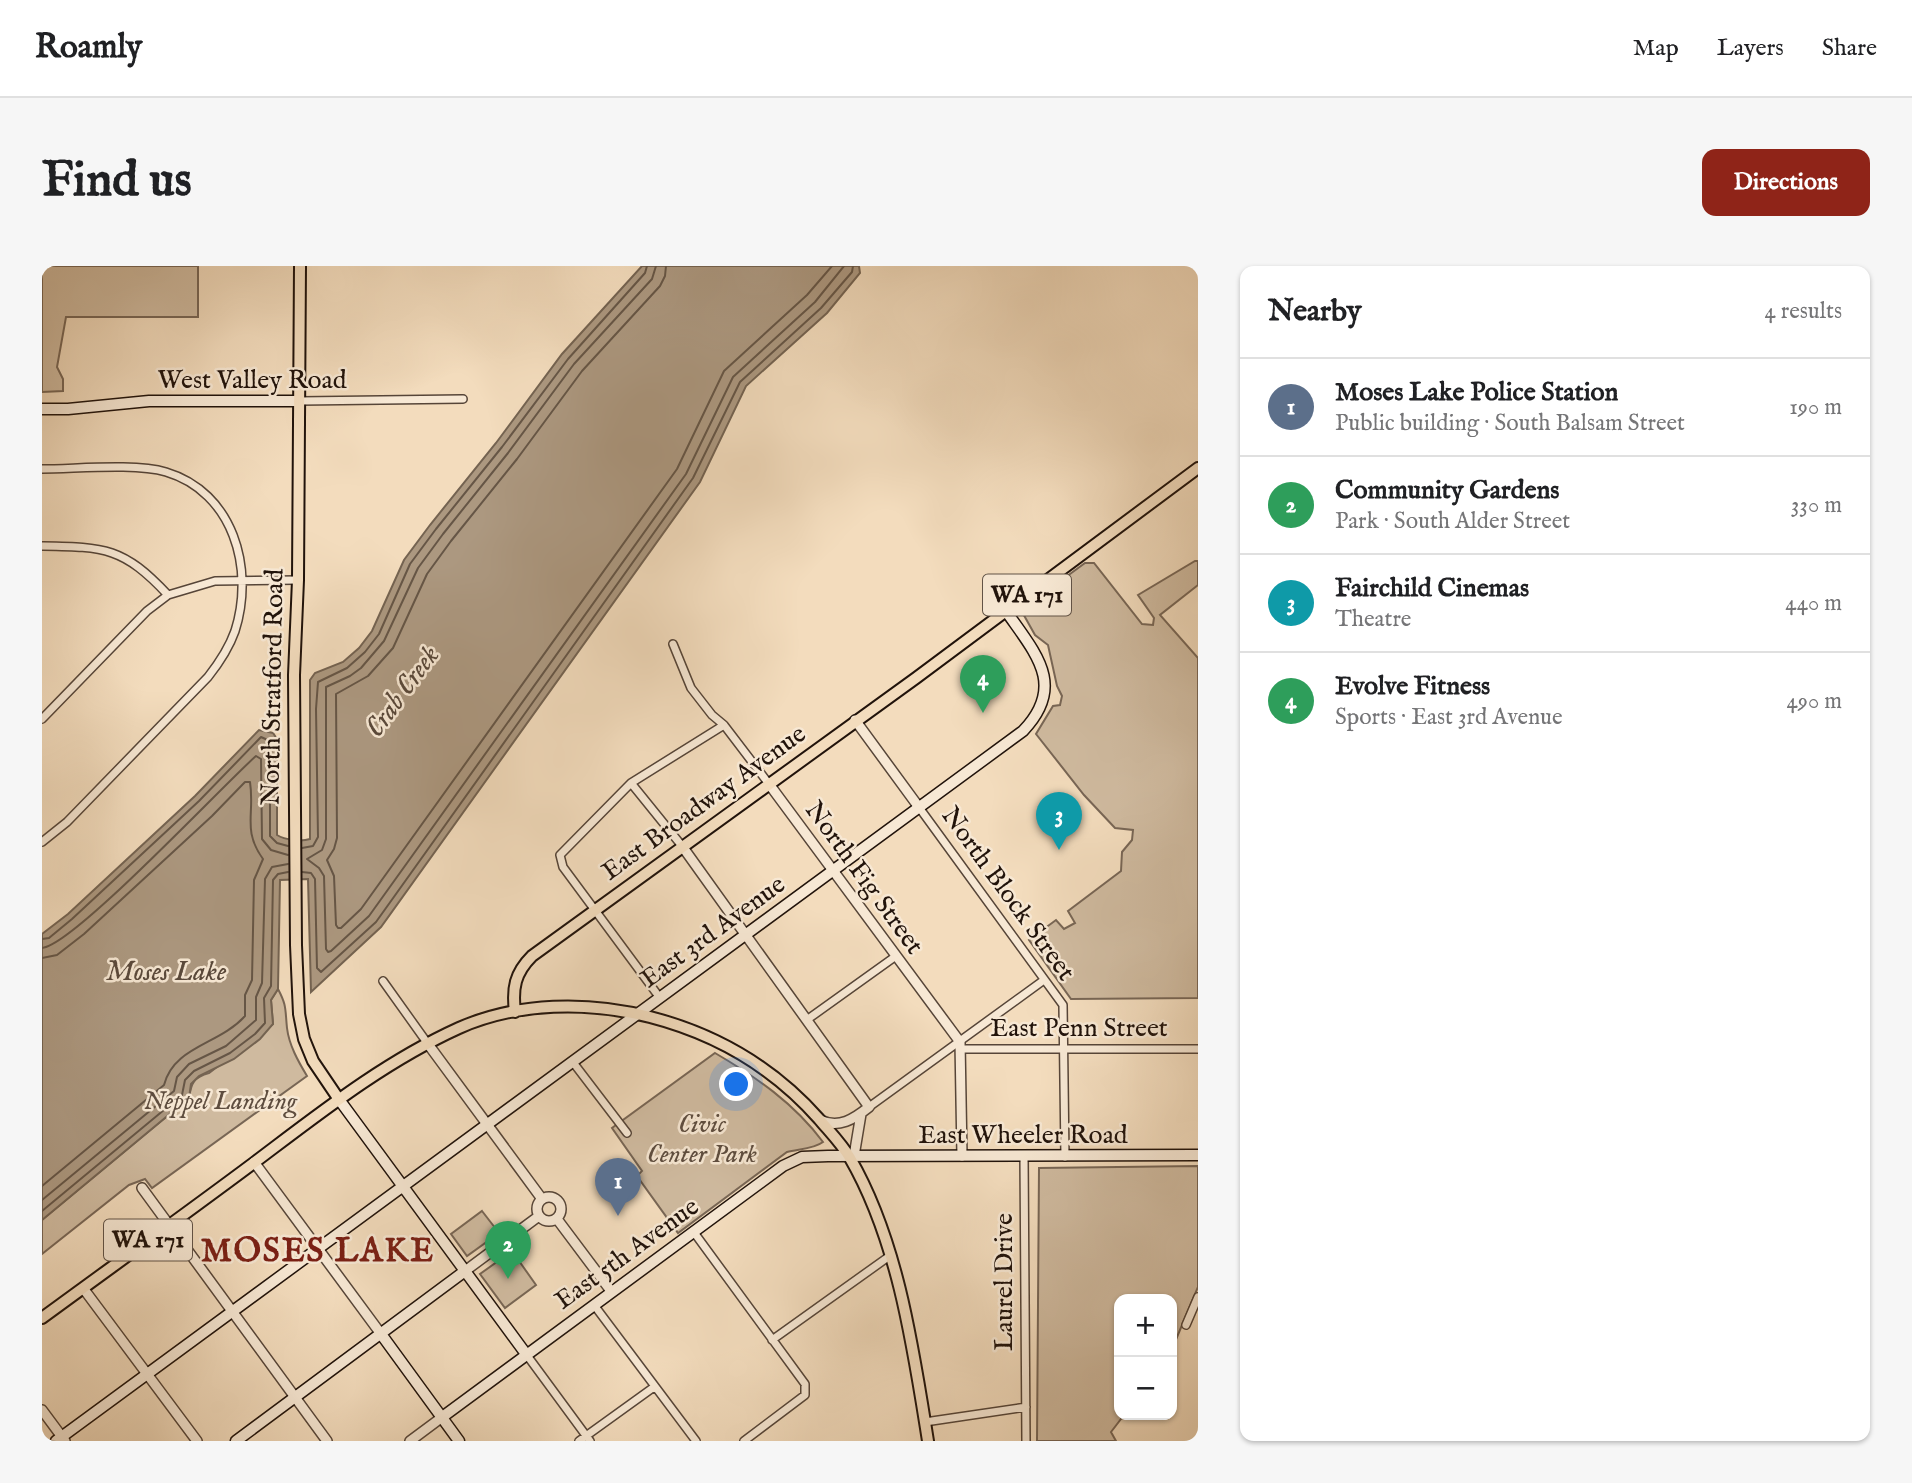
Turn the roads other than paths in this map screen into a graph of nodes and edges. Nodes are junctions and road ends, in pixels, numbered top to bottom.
1 (300, 266) edge
2 (463, 399) dead end
3 (300, 401) junction
4 (42, 409) edge
5 (1198, 468) edge
6 (42, 469) edge
7 (42, 546) edge
8 (241, 579) junction
9 (298, 580) junction
10 (168, 595) junction
11 (1006, 611) junction
12 (673, 644) dead end
13 (42, 719) edge
14 (855, 720) junction
15 (724, 725) junction
16 (631, 783) junction
17 (769, 784) junction
18 (918, 806) junction
19 (42, 842) edge
20 (682, 846) junction
21 (833, 870) junction
22 (596, 911) junction
23 (745, 933) junction
24 (896, 956) junction
25 (1044, 980) junction
26 (383, 981) dead end
27 (660, 998) junction
28 (516, 1012) junction
29 (637, 1013) junction
30 (808, 1019) junction
31 (428, 1044) junction
32 (960, 1045) junction
33 (1065, 1049) junction
34 (1198, 1049) edge
35 (572, 1061) junction
36 (338, 1098) junction
37 (869, 1107) junction
38 (860, 1114) junction
39 (819, 1119) junction
40 (488, 1124) junction
41 (627, 1133) dead end
42 (1198, 1155) edge
43 (852, 1156) junction
44 (962, 1156) junction
45 (1024, 1156) junction
46 (1065, 1157) junction
47 (254, 1162) junction
48 (403, 1186) junction
49 (142, 1188) dead end
50 (542, 1199) junction
51 (539, 1216) junction
52 (557, 1219) junction
53 (169, 1224) junction
54 (693, 1231) junction
55 (317, 1249) junction
56 (891, 1255) junction
57 (465, 1271) junction
58 (83, 1288) junction
59 (611, 1291) junction
60 (1198, 1297) edge
61 (594, 1305) junction
62 (232, 1311) junction
63 (42, 1318) edge
64 (1186, 1325) dead end
65 (381, 1334) junction
66 (772, 1340) junction
67 (526, 1354) junction
68 (148, 1375) junction
69 (654, 1387) junction
70 (295, 1398) junction
71 (1026, 1407) junction
72 (42, 1410) edge
73 (441, 1418) junction
74 (925, 1422) junction
75 (60, 1439) edge
76 (585, 1439) edge
77 (197, 1441) edge
78 (236, 1441) edge
79 (327, 1441) edge
80 (410, 1441) edge
81 (459, 1441) edge
82 (696, 1441) edge
83 (744, 1441) edge
84 (928, 1441) edge
85 (1026, 1441) edge

1 - 3 main road, North Stratford Road
2 - 3 street, West Valley Road
3 - 4 main road, West Valley Road
3 - 9 main road, North Stratford Road
5 - 11 main road, East Broadway Avenue / WA 171
6 - 8 street
7 - 10 street
8 - 9 street
8 - 10 street
8 - 19 street
9 - 36 main road, North Stratford Road
10 - 13 street
11 - 14 main road, East Broadway Avenue / WA 171
11 - 18 main road, East 3rd Avenue
12 - 15 street, North Fig Street
14 - 17 main road, East Broadway Avenue / WA 171
14 - 18 street, North Block Street
15 - 16 street
15 - 17 street, North Fig Street
16 - 20 street
16 - 22 street
17 - 20 main road, East Broadway Avenue / WA 171
17 - 21 street, North Fig Street
18 - 21 main road, East 3rd Avenue
18 - 25 street, North Block Street
20 - 22 main road, East Broadway Avenue / WA 171
20 - 23 street
21 - 23 main road, East 3rd Avenue
21 - 24 street, North Fig Street
22 - 27 street
22 - 28 main road, East Broadway Avenue / WA 171
23 - 27 main road, East 3rd Avenue
23 - 30 street
24 - 30 street
24 - 32 street, North Fig Street
25 - 32 street
25 - 33 street, North Block Street
26 - 31 street
27 - 29 main road, East 3rd Avenue
28 - 29 main road
28 - 31 main road, WA 171
29 - 35 main road, East 3rd Avenue
29 - 39 main road
30 - 37 street
31 - 36 main road, WA 171
31 - 40 street
32 - 33 street, East Penn Street
32 - 37 street
32 - 44 street
33 - 34 street, East Penn Street
33 - 46 street, North Block Street
35 - 40 main road, East 3rd Avenue
35 - 41 street
36 - 47 main road, WA 171
36 - 48 main road
37 - 38 street
38 - 39 street
38 - 43 street
39 - 43 main road
40 - 48 main road, East 3rd Avenue
40 - 50 street
42 - 46 main road, East Wheeler Road
43 - 44 main road, East Wheeler Road
43 - 54 main road, East 5th Avenue
43 - 56 main road
44 - 45 main road, East Wheeler Road
45 - 46 main road, East Wheeler Road
45 - 71 street, Laurel Drive
47 - 53 main road, WA 171
47 - 55 street
48 - 55 main road, East 3rd Avenue
48 - 57 main road
49 - 53 street
50 - 51 street
50 - 52 street
51 - 52 street
51 - 57 street
52 - 59 street
53 - 58 main road, WA 171
53 - 62 street
54 - 59 main road, East 5th Avenue
54 - 66 street
55 - 62 main road, East 3rd Avenue
55 - 65 street
56 - 66 street
56 - 74 main road
57 - 65 main road
57 - 67 main road
58 - 63 main road, WA 171
58 - 68 street
59 - 61 main road, East 5th Avenue
60 - 64 street
61 - 67 main road, East 5th Avenue
61 - 69 street
62 - 68 main road, East 3rd Avenue
62 - 70 street
65 - 70 main road
65 - 73 main road
66 - 83 street
67 - 73 main road, East 5th Avenue
67 - 76 street
68 - 75 main road, East 3rd Avenue
68 - 77 street
69 - 76 street
69 - 82 street
70 - 78 main road
70 - 79 street
71 - 74 street
71 - 85 street, Laurel Drive
72 - 75 street
73 - 80 street
73 - 81 main road
74 - 84 main road

